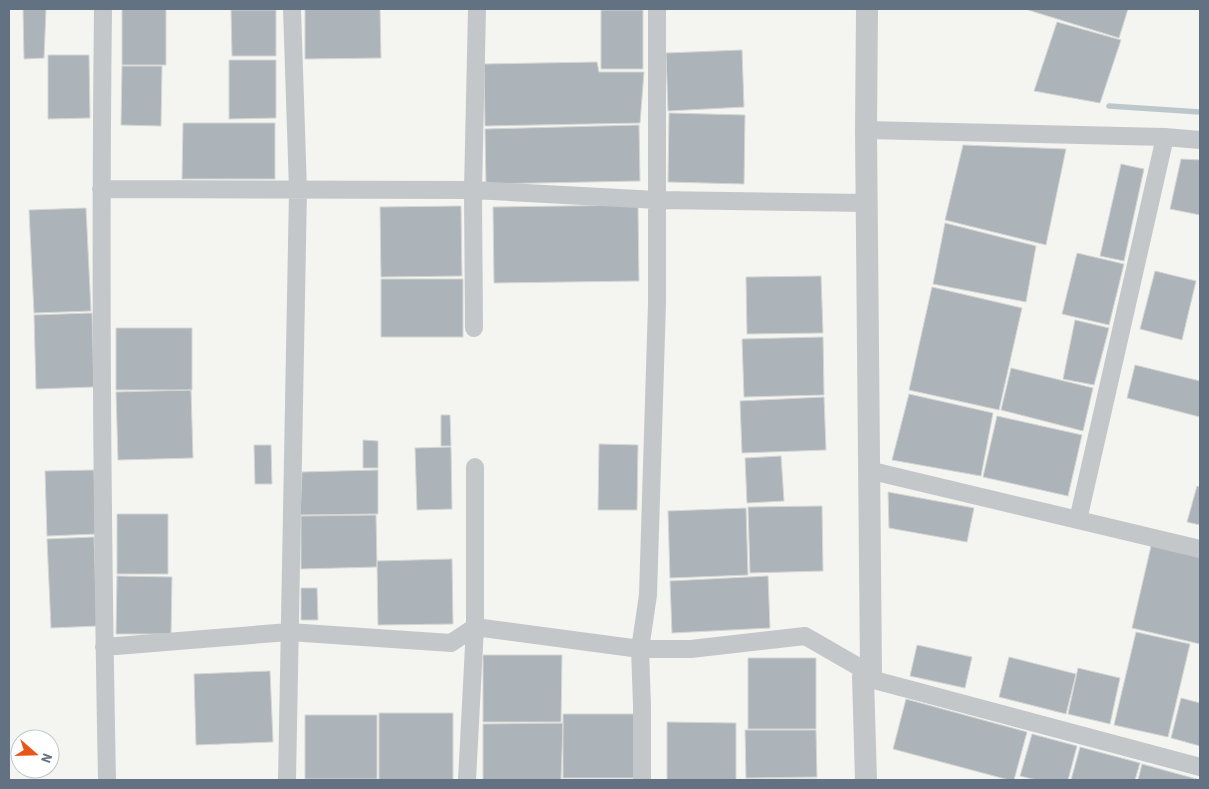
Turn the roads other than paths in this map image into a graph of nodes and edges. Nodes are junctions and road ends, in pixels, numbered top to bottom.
1 (104, 9) edge
2 (292, 9) edge
3 (477, 9) edge
4 (656, 9) edge
5 (867, 9) edge
6 (866, 130) junction
7 (1165, 137) junction
8 (1200, 140) edge
9 (101, 189) junction
10 (298, 190) junction
11 (473, 190) junction
12 (658, 200) junction
13 (867, 203) junction
14 (474, 328) dead end
15 (475, 467) dead end
16 (868, 470) junction
17 (1078, 520) junction
18 (1200, 549) edge
19 (475, 627) junction
20 (289, 632) junction
21 (104, 647) junction
22 (640, 649) junction
23 (867, 676) junction
24 (1200, 768) edge
25 (107, 780) edge
26 (287, 780) edge
27 (468, 780) edge
28 (642, 780) edge
29 (866, 780) edge

1 - 9 street
2 - 10 street
3 - 11 street
4 - 12 street
5 - 6 street
6 - 7 street
6 - 13 street
7 - 8 street
7 - 17 street
9 - 10 street
9 - 21 street
10 - 11 street
10 - 20 street
11 - 12 street
11 - 14 street
12 - 13 street
12 - 22 street
13 - 16 street
15 - 19 street
16 - 17 street
16 - 23 street
17 - 18 street
19 - 20 street
19 - 22 street
19 - 27 street
20 - 21 street
20 - 26 street
21 - 25 street
22 - 23 street
22 - 28 street
23 - 24 street
23 - 29 street

